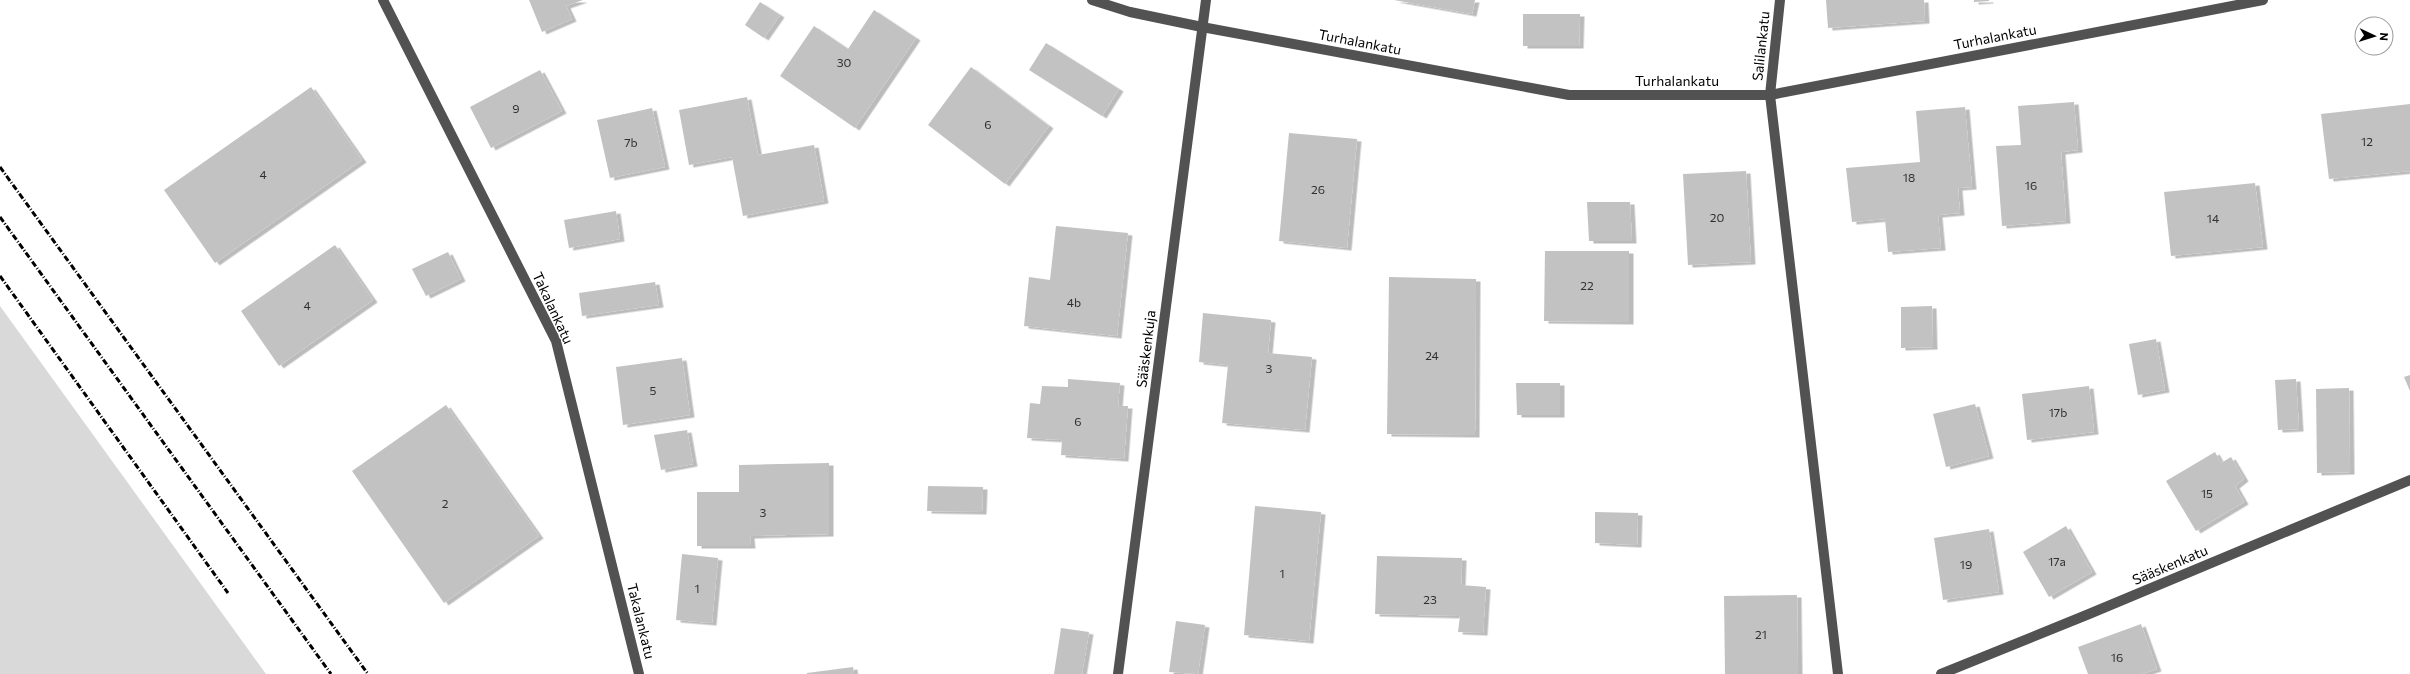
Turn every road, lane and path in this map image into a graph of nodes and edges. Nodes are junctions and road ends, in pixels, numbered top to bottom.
1 (383, 0) edge
2 (1092, 0) edge
3 (1206, 0) edge
4 (1780, 0) edge
5 (2263, 0) edge
6 (1202, 27) junction
7 (1770, 95) junction
8 (2410, 480) edge
9 (640, 674) edge
10 (1118, 674) edge
11 (1838, 674) edge
12 (1941, 674) edge

1 - 9 street, Takalankatu
2 - 6 street, Turhalankatu
3 - 6 street, Sääskenkuja
4 - 7 street, Salilankatu
5 - 7 street, Turhalankatu
6 - 7 street, Turhalankatu
6 - 10 street, Sääskenkuja
7 - 11 street, Salilankatu
8 - 12 street, Sääskenkatu

